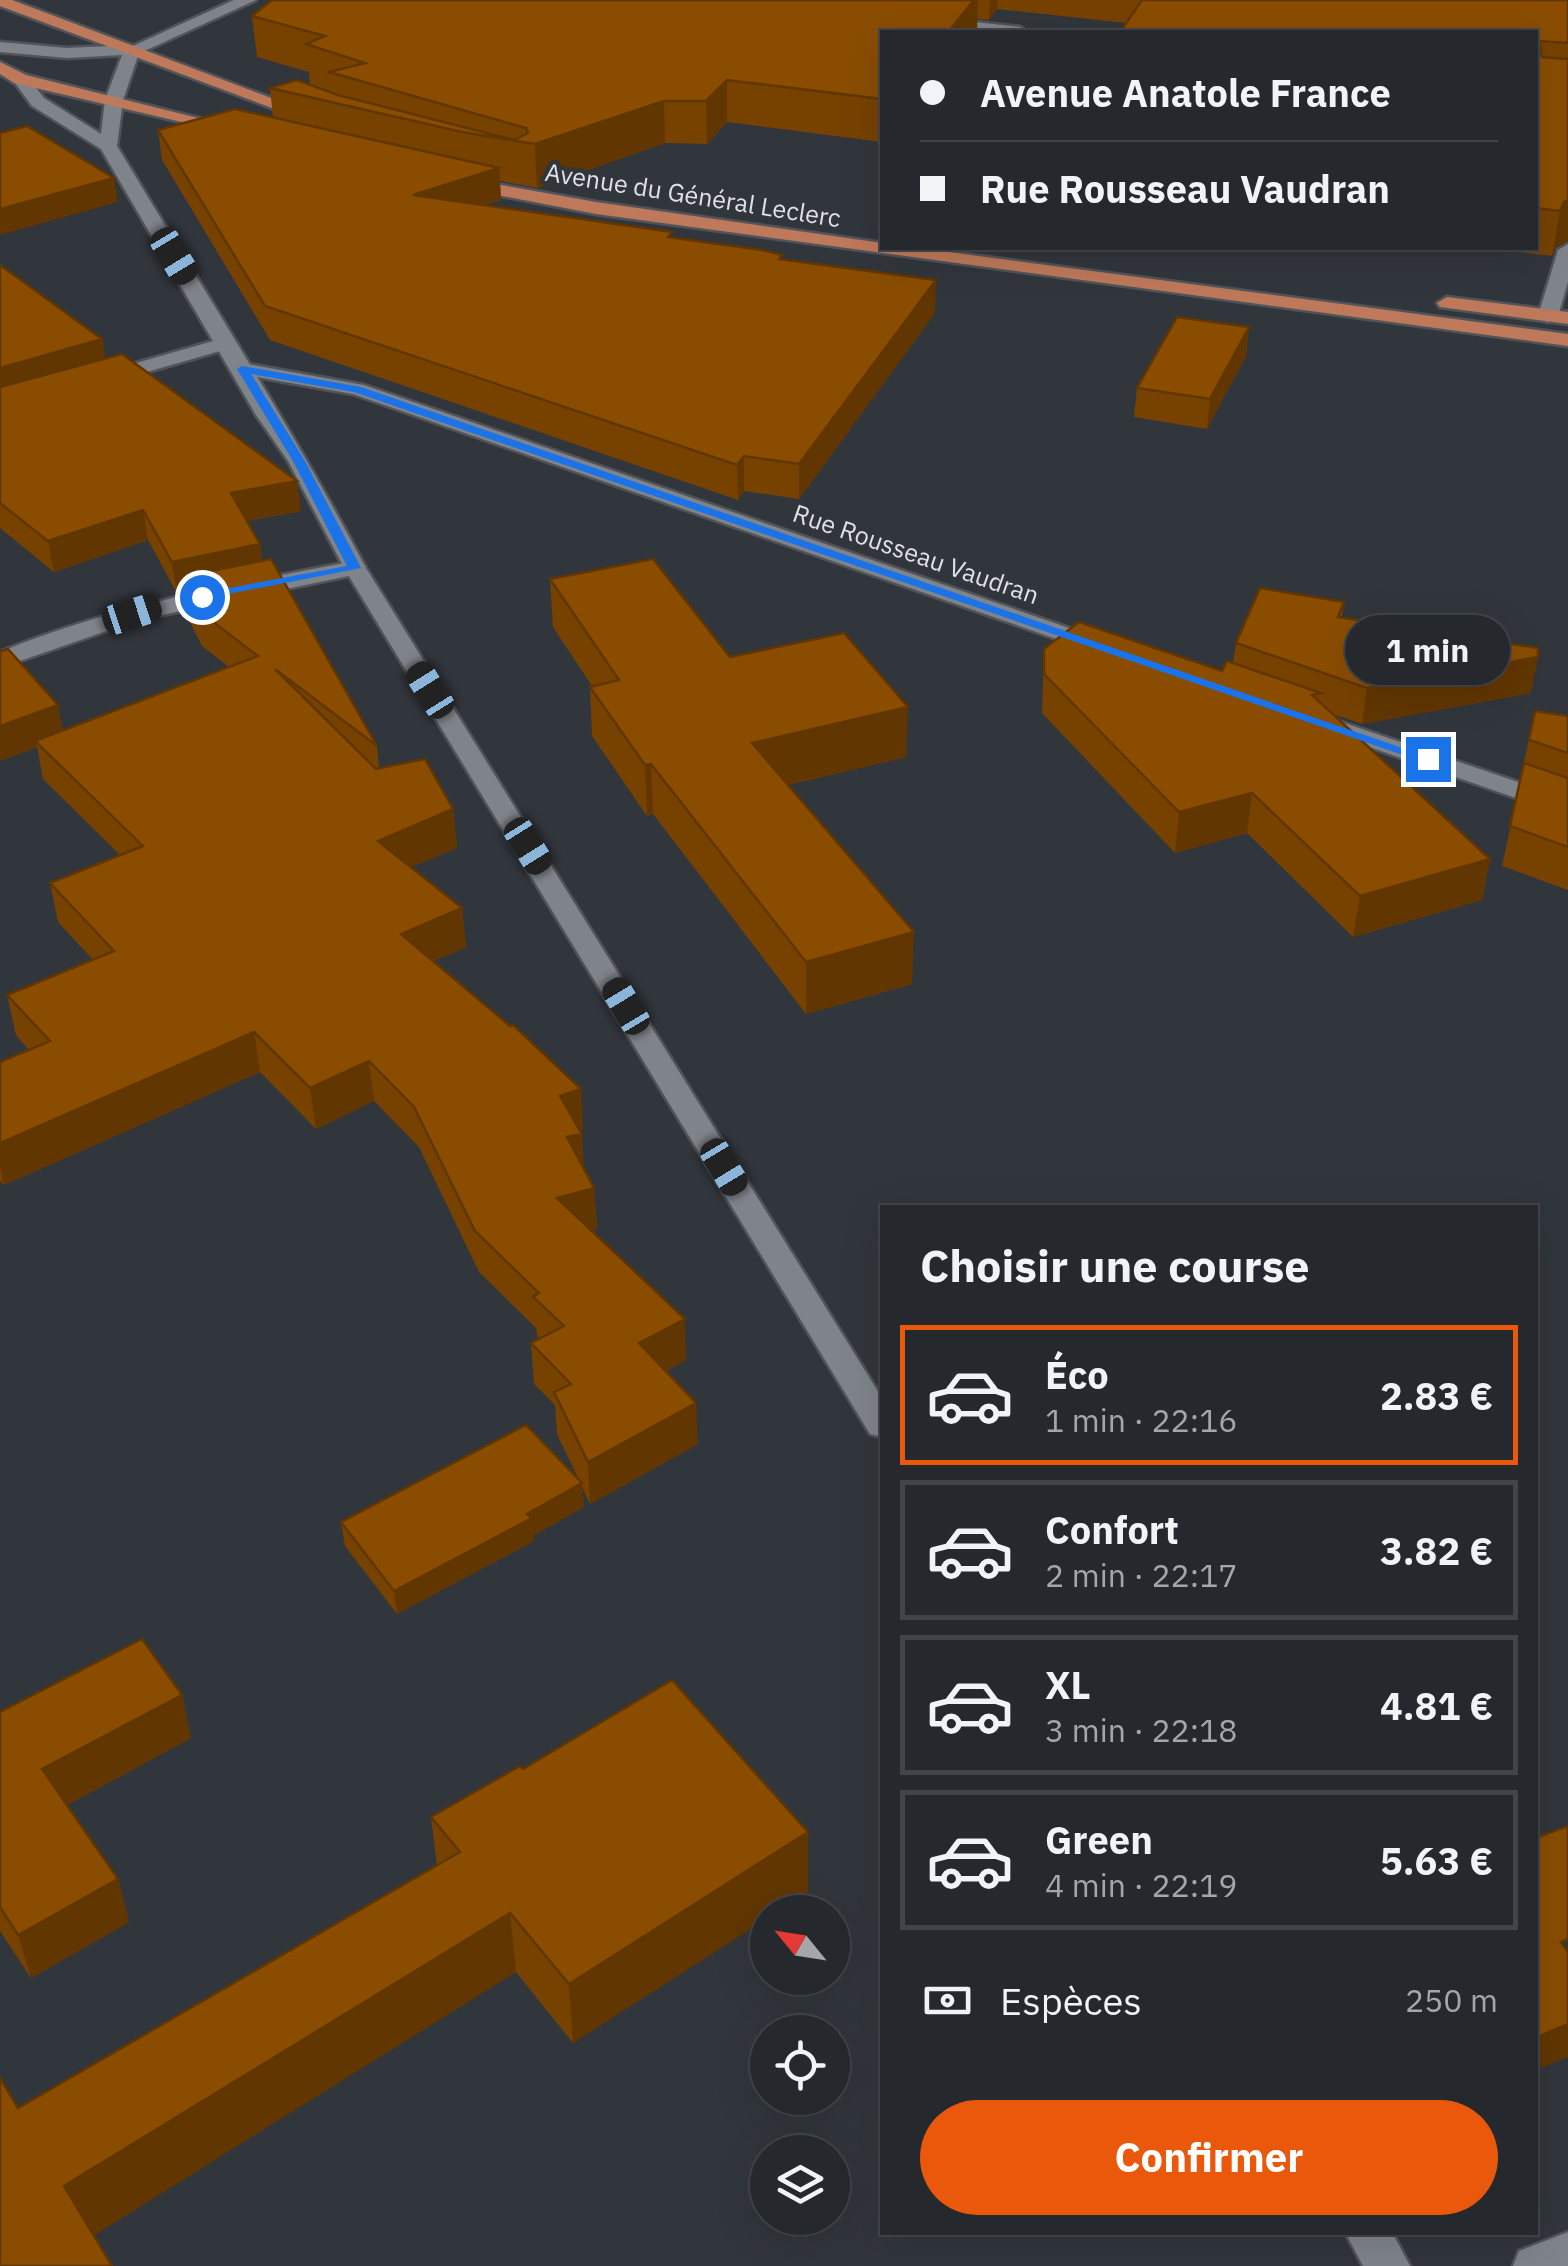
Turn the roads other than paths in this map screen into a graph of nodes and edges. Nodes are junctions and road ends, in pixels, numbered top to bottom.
1 (248, 0) edge
2 (0, 1) edge
3 (922, 22) edge
4 (1000, 30) edge
5 (0, 46) edge
6 (132, 50) junction
7 (0, 67) edge
8 (20, 79) junction
9 (114, 100) junction
10 (331, 123) edge
11 (256, 134) edge
12 (108, 146) junction
13 (494, 168) edge
14 (446, 179) edge
15 (880, 231) edge
16 (880, 249) edge
17 (887, 250) edge
18 (1029, 250) edge
19 (1568, 250) edge
20 (1558, 317) edge
21 (1568, 340) edge
22 (227, 343) junction
23 (242, 369) junction
24 (88, 383) edge
25 (355, 568) junction
26 (1128, 656) edge
27 (0, 661) edge
28 (1293, 713) edge
29 (1568, 808) edge
30 (880, 1422) edge
31 (1370, 2235) edge
32 (1568, 2253) edge
33 (1388, 2266) edge
34 (1535, 2266) edge

1 - 6 main road
2 - 6 main road
3 - 4 main road
5 - 6 main road
6 - 9 main road
6 - 10 main road
7 - 8 main road
8 - 9 main road
8 - 12 main road
9 - 11 main road
9 - 12 main road
12 - 22 main road
13 - 15 main road, Avenue du Général Leclerc
14 - 16 main road, Avenue du Général Leclerc
17 - 21 main road, Avenue du Général Leclerc
18 - 20 main road
19 - 20 main road
22 - 23 main road
22 - 24 main road
23 - 25 main road
23 - 26 main road, Rue Rousseau Vaudran
25 - 27 main road
25 - 30 main road
28 - 29 main road
31 - 33 main road
32 - 34 main road

